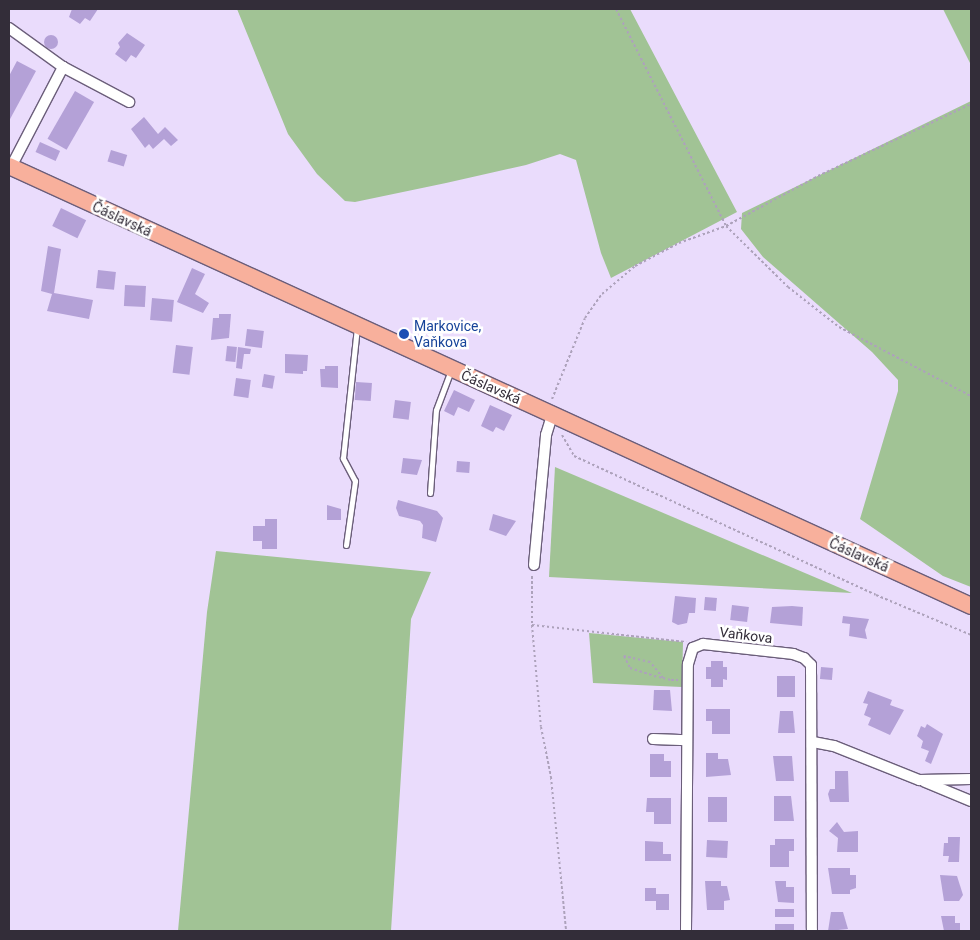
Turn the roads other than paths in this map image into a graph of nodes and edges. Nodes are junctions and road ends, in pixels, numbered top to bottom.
1 (9, 28) edge
2 (63, 67) junction
3 (130, 102) dead end
4 (10, 166) edge
5 (357, 327) junction
6 (452, 370) junction
7 (549, 418) junction
8 (430, 493) dead end
9 (346, 545) dead end
10 (534, 565) road end
11 (971, 606) edge
12 (653, 739) dead end
13 (687, 740) junction
14 (813, 742) junction
15 (971, 779) edge
16 (919, 780) junction
17 (971, 801) edge
18 (686, 931) edge
19 (812, 931) edge

1 - 2 street
2 - 3 street
2 - 4 street, Čáslavská
4 - 5 main road, Čáslavská
5 - 6 main road, Čáslavská
5 - 9 lane
6 - 7 main road, Čáslavská
6 - 8 lane
7 - 10 street
7 - 11 main road, Čáslavská
12 - 13 street
13 - 14 street, Vaňkova
13 - 18 street
14 - 16 street
14 - 19 street, Vaňkova
15 - 16 street
16 - 17 street

